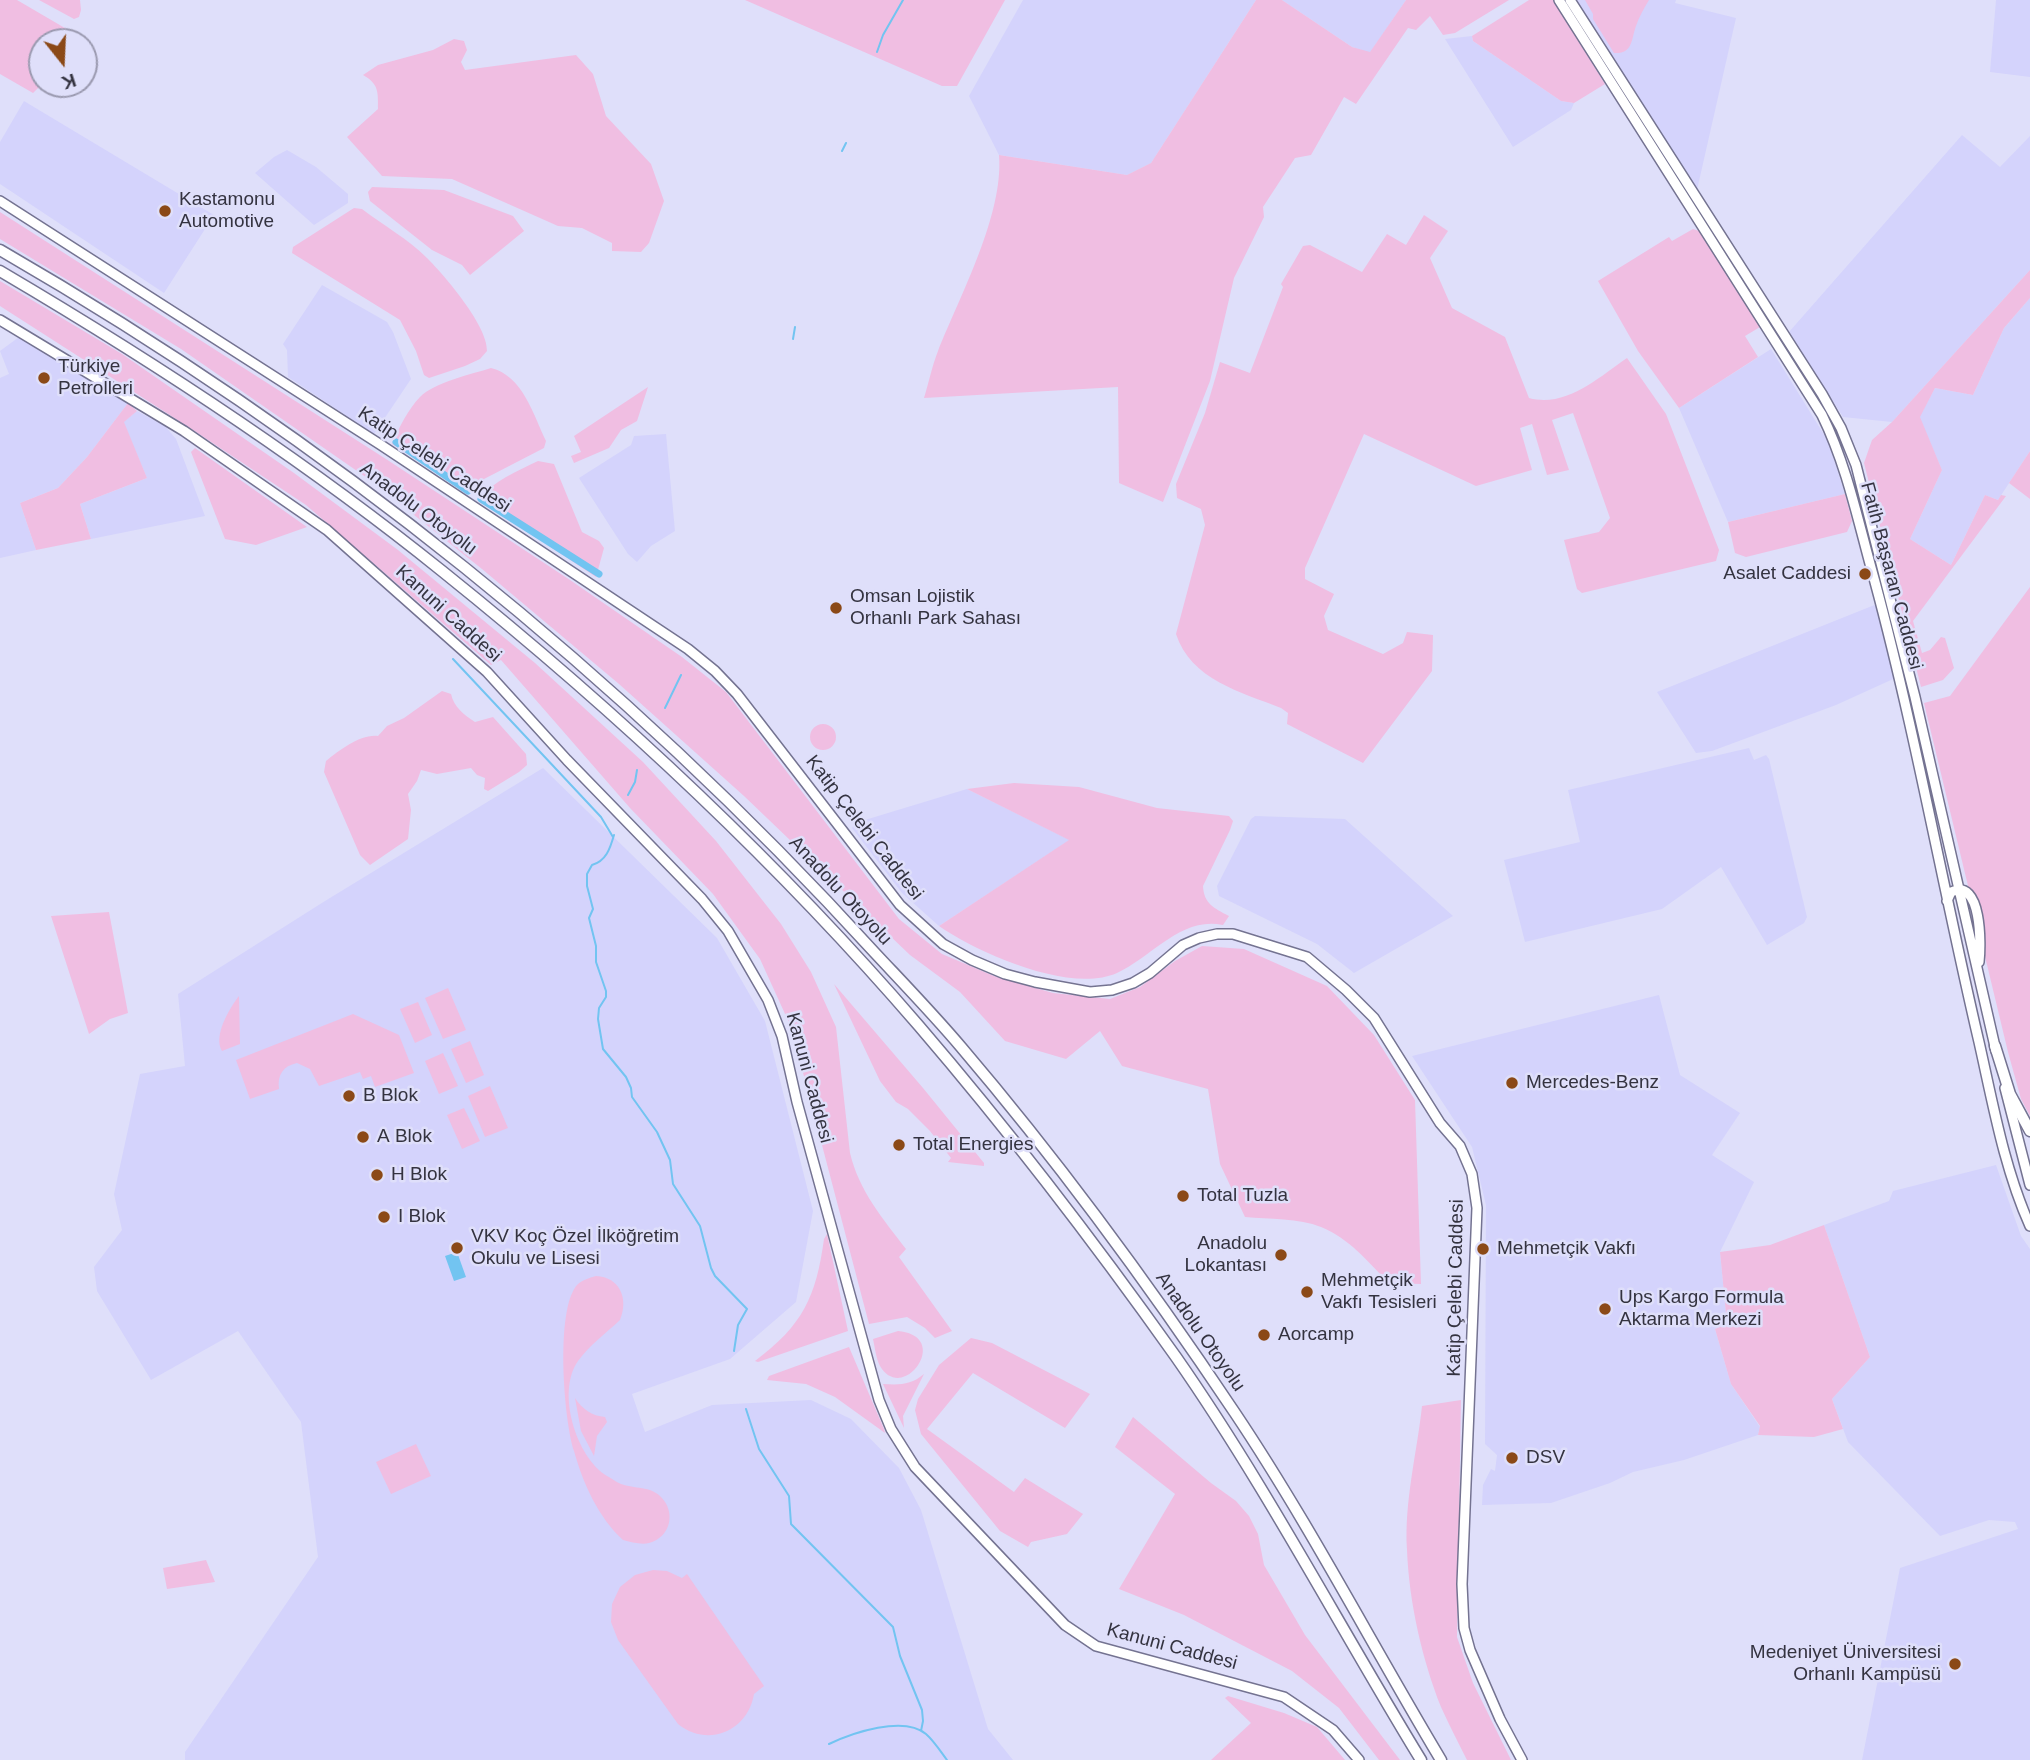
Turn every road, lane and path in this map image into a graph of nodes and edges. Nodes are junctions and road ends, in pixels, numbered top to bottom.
1 (1559, 0) edge
2 (1570, 0) edge
3 (0, 201) edge
4 (0, 250) edge
5 (0, 271) edge
6 (0, 320) edge
7 (1959, 889) junction
8 (1947, 901) junction
9 (1995, 1046) junction
10 (2030, 1131) edge
11 (2030, 1185) edge
12 (2030, 1226) edge
13 (1359, 1760) edge
14 (1421, 1760) edge
15 (1441, 1760) edge
16 (1521, 1760) edge

1 - 8 main road, Fatih Başaran Caddesi
2 - 7 main road, Fatih Başaran Caddesi
3 - 16 main road, Katip Çelebi Caddesi
4 - 15 highway, Anadolu Otoyolu
5 - 14 highway, Anadolu Otoyolu
6 - 13 main road, Kanuni Caddesi
7 - 8 main road
7 - 9 main road, Fatih Başaran Caddesi
8 - 12 main road, Fatih Başaran Caddesi
9 - 10 highway
9 - 11 main road, Fatih Başaran Caddesi

